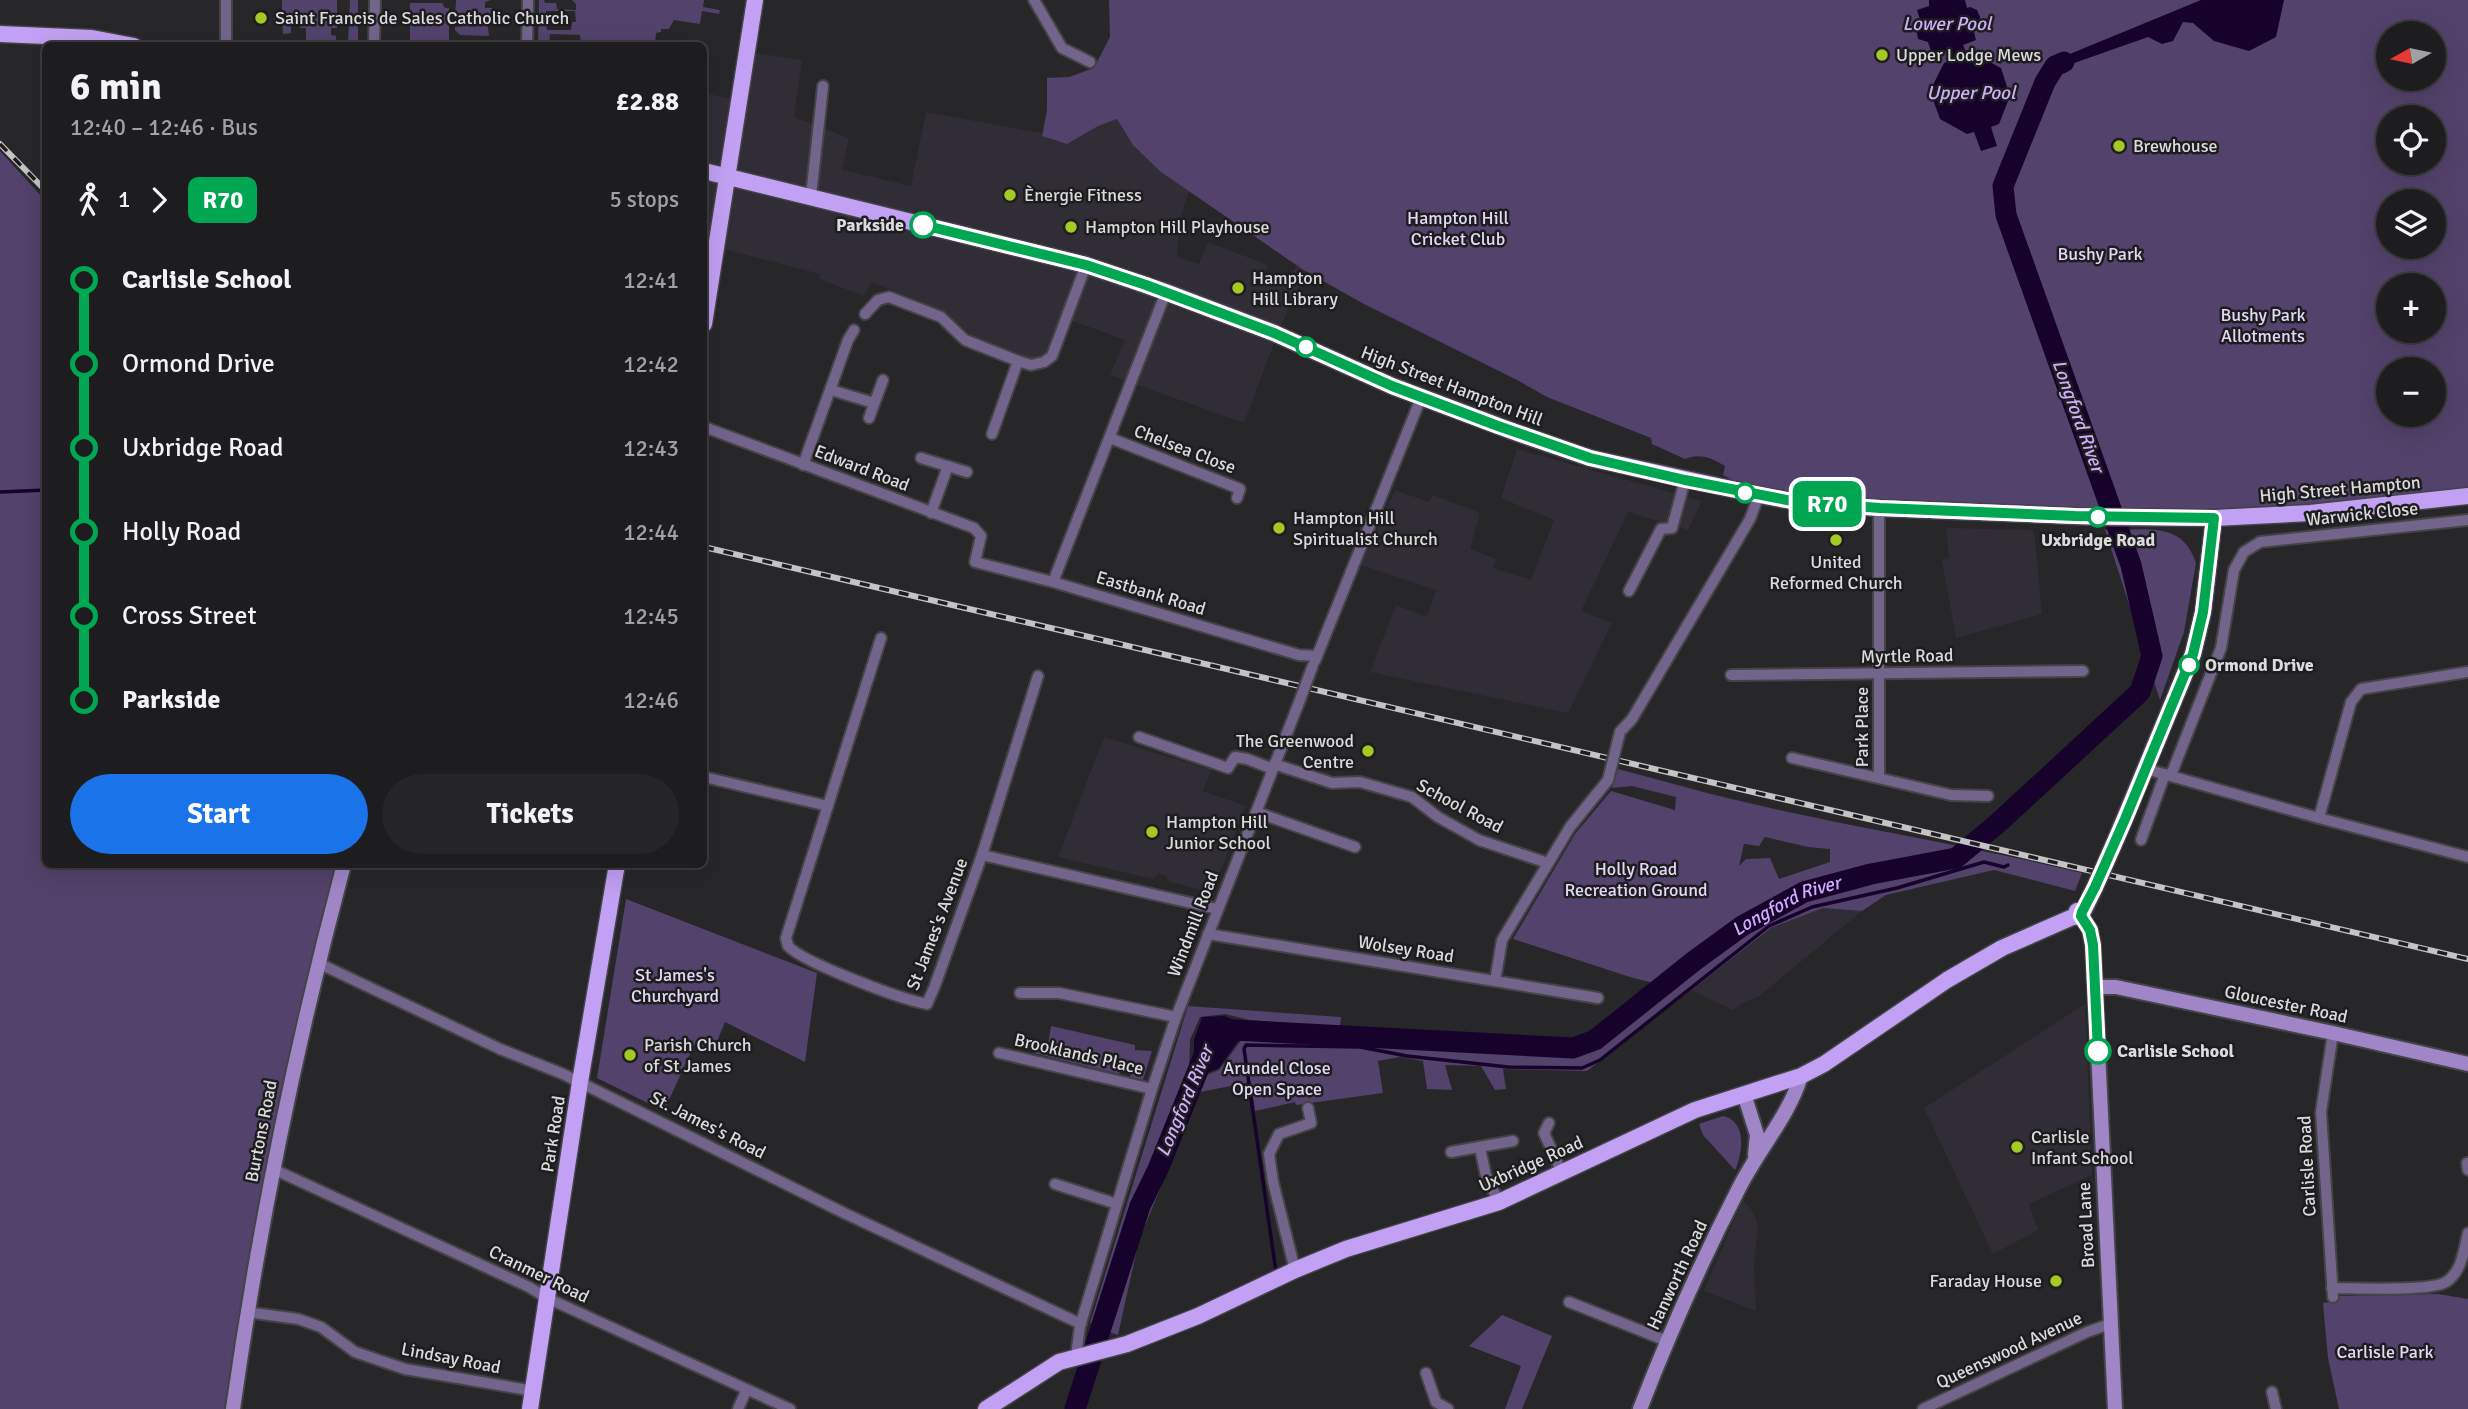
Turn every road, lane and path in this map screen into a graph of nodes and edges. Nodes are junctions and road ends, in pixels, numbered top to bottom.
1 (226, 0) edge
2 (374, 0) edge
3 (528, 0) edge
4 (755, 0) edge
5 (1034, 0) edge
6 (0, 34) edge
7 (113, 42) edge
8 (226, 42) edge
9 (374, 42) edge
10 (527, 42) edge
11 (1090, 62) dead end
12 (823, 86) dead end
13 (707, 172) edge
14 (728, 177) junction
15 (811, 196) junction
16 (1086, 265) junction
17 (1166, 292) junction
18 (707, 306) edge
19 (865, 314) dead end
20 (854, 330) dead end
21 (1018, 362) junction
22 (883, 380) dead end
23 (831, 390) junction
24 (1421, 398) junction
25 (874, 403) junction
26 (869, 418) dead end
27 (707, 428) edge
28 (992, 434) dead end
29 (1110, 438) junction
30 (922, 458) dead end
31 (803, 465) junction
32 (948, 466) junction
33 (967, 472) dead end
34 (1685, 480) junction
35 (1759, 495) junction
36 (2468, 496) edge
37 (1237, 498) dead end
38 (1880, 508) junction
39 (931, 513) junction
40 (2214, 518) junction
41 (2468, 520) edge
42 (975, 562) joint
43 (1053, 582) junction
44 (1629, 591) dead end
45 (881, 638) dead end
46 (1315, 660) junction
47 (2083, 671) dead end
48 (2468, 672) edge
49 (1880, 674) junction
50 (1731, 675) dead end
51 (1038, 676) dead end
52 (1139, 737) dead end
53 (1792, 758) dead end
54 (1273, 766) junction
55 (2146, 769) junction
56 (2168, 774) junction
57 (707, 778) edge
58 (1879, 778) junction
59 (1988, 796) dead end
60 (828, 806) junction
61 (1256, 812) junction
62 (2319, 818) junction
63 (2141, 840) dead end
64 (1355, 847) dead end
65 (982, 855) junction
66 (2468, 856) edge
67 (1548, 863) junction
68 (343, 868) edge
69 (616, 868) edge
70 (1217, 909) junction
71 (2079, 915) junction
72 (1208, 934) junction
73 (318, 963) junction
74 (1495, 981) junction
75 (2095, 987) junction
76 (1020, 993) dead end
77 (1598, 998) dead end
78 (1176, 1017) junction
79 (2333, 1033) junction
80 (999, 1053) dead end
81 (2468, 1064) edge
82 (1801, 1076) junction
83 (580, 1082) junction
84 (1152, 1089) junction
85 (1744, 1094) junction
86 (1308, 1108) dead end
87 (1542, 1130) dead end
88 (1513, 1141) dead end
89 (1480, 1148) junction
90 (1451, 1152) dead end
91 (1754, 1159) junction
92 (273, 1169) junction
93 (1562, 1174) junction
94 (1055, 1184) dead end
95 (1499, 1202) junction
96 (1117, 1204) junction
97 (2468, 1233) edge
98 (1295, 1270) junction
99 (547, 1298) junction
100 (1569, 1302) dead end
101 (247, 1312) junction
102 (1081, 1324) junction
103 (2110, 1324) junction
104 (1667, 1341) junction
105 (1079, 1355) junction
106 (1426, 1373) dead end
107 (534, 1391) junction
108 (746, 1391) junction
109 (2272, 1392) dead end
110 (233, 1409) edge
111 (530, 1409) edge
112 (738, 1409) edge
113 (790, 1409) edge
114 (986, 1409) edge
115 (1447, 1409) edge
116 (1640, 1409) edge
117 (1923, 1409) edge
118 (2115, 1409) edge
119 (2276, 1409) edge

1 - 8 street
2 - 9 street
3 - 10 street
4 - 14 main road
5 - 11 street
6 - 7 main road
12 - 15 street
13 - 14 main road, High Street Hampton Hill
14 - 15 main road, High Street Hampton Hill
14 - 18 main road
15 - 16 main road, High Street Hampton Hill
16 - 17 main road, High Street Hampton Hill
16 - 21 street
17 - 24 main road, High Street Hampton Hill
17 - 29 street
19 - 21 street
20 - 23 street
21 - 28 street
22 - 25 street
23 - 25 street
23 - 31 street
24 - 34 main road, High Street Hampton Hill
24 - 46 street, Windmill Road
25 - 26 street
27 - 31 street, Edward Road
29 - 37 street, Chelsea Close
29 - 43 street
30 - 32 street
31 - 39 street, Edward Road
32 - 33 street
32 - 39 street
34 - 35 main road, High Street Hampton Hill
34 - 44 street
35 - 38 main road, High Street Hampton Hill
35 - 67 street, bridge
36 - 40 main road, High Street Hampton
38 - 40 main road, High Street Hampton Hill
38 - 49 street, Park Place
39 - 42 street, Edward Road
40 - 55 main road
41 - 56 street, Warwick Close
42 - 43 street, Eastbank Road
43 - 46 street, Eastbank Road
45 - 60 street, St James's Avenue
46 - 54 street, Windmill Road, bridge
47 - 49 street, Myrtle Road
48 - 62 street
49 - 50 street, Myrtle Road
49 - 58 street, Park Place
51 - 65 street, St James's Avenue
52 - 54 street, School Road
53 - 58 street
54 - 61 street, Windmill Road
54 - 67 street, School Road
55 - 56 street
55 - 71 main road, bridge
56 - 62 street
56 - 63 street
57 - 60 street
58 - 59 street
60 - 65 street, St James's Avenue
61 - 64 street
61 - 70 street, Windmill Road
62 - 66 street
65 - 70 street, St James's Avenue
67 - 74 street
68 - 73 street, Burtons Road
69 - 83 main road, Park Road
70 - 72 street, Windmill Road
71 - 75 street, Broad Lane
71 - 82 main road, Uxbridge Road
72 - 74 street, Wolsey Road
72 - 78 street, Windmill Road
73 - 83 street, St. James's Road
73 - 92 street, Burtons Road
74 - 77 street, Wolsey Road
75 - 79 street, Gloucester Road
75 - 103 street, Broad Lane
76 - 78 street
78 - 84 street, Windmill Road
79 - 81 street, Gloucester Road
79 - 97 street, Carlisle Road
80 - 84 street, Brooklands Place
82 - 85 main road, Uxbridge Road
82 - 91 street, Hanworth Road
83 - 99 main road, Park Road
83 - 102 street, St. James's Road
84 - 96 street, Windmill Road
85 - 91 street, Hanworth Road
85 - 93 main road, Uxbridge Road
86 - 98 street
87 - 93 street
88 - 89 street
89 - 90 street
89 - 95 street
91 - 104 street, Hanworth Road
92 - 99 street, Cranmer Road
92 - 101 street, Burtons Road
93 - 95 main road, Uxbridge Road
94 - 96 street
95 - 98 main road, Uxbridge Road
96 - 102 street, Windmill Road
98 - 105 main road, Uxbridge Road
99 - 107 main road, Park Road
99 - 108 street, Cranmer Road
100 - 104 street
101 - 107 street, Lindsay Road
101 - 110 street, Burtons Road
102 - 105 street, Windmill Road
103 - 117 street, Queenswood Avenue
103 - 118 street, Broad Lane
104 - 116 street, Hanworth Road
105 - 114 main road, Uxbridge Road
106 - 115 street
107 - 111 main road, Park Road
108 - 112 street
108 - 113 street, Cranmer Road
109 - 119 street

